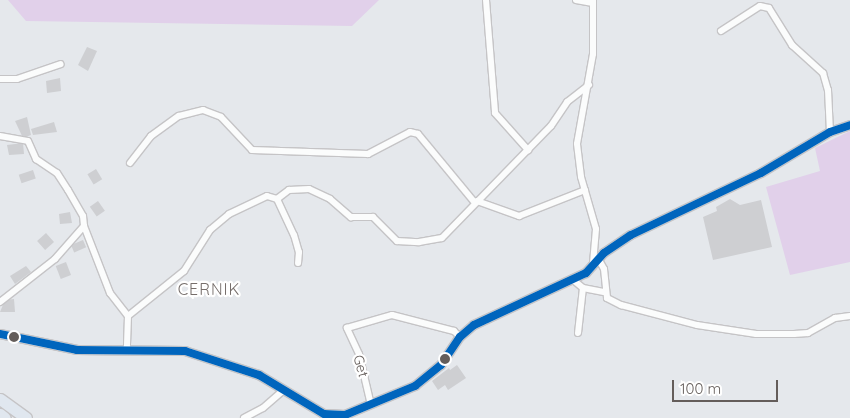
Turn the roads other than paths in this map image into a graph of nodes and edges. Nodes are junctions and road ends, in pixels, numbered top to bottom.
1 (486, 0) edge
2 (576, 0) edge
3 (593, 2) edge
4 (722, 31) dead end
5 (62, 64) dead end
6 (0, 79) edge
7 (589, 85) junction
8 (850, 125) edge
9 (830, 132) junction
10 (0, 136) edge
11 (528, 150) junction
12 (130, 163) dead end
13 (585, 190) junction
14 (277, 199) junction
15 (476, 202) junction
16 (84, 226) junction
17 (599, 260) junction
18 (298, 263) dead end
19 (593, 267) junction
20 (572, 279) junction
21 (583, 288) junction
22 (604, 292) junction
23 (0, 302) edge
24 (128, 316) junction
25 (850, 316) edge
26 (578, 333) dead end
27 (0, 334) edge
28 (460, 337) junction
29 (127, 351) junction
30 (284, 390) junction
31 (0, 398) edge
32 (371, 405) junction
33 (0, 414) edge
34 (5, 418) edge
35 (26, 418) edge
36 (244, 418) edge

1 - 11 street
2 - 3 street
3 - 7 street
4 - 9 street
5 - 6 street
7 - 11 street
7 - 13 street
8 - 9 street
9 - 17 street
10 - 16 street
11 - 15 street
12 - 15 street
13 - 15 street
13 - 19 street
14 - 15 street
14 - 18 street
14 - 24 street
16 - 23 street
16 - 24 street
17 - 19 street
17 - 22 street
19 - 20 street
20 - 21 street
20 - 28 street
21 - 22 street
21 - 26 street
22 - 25 street
24 - 29 street
27 - 29 street
28 - 32 street
28 - 32 street, Get
29 - 30 street
30 - 32 street
30 - 36 street
31 - 35 highway
33 - 34 highway

